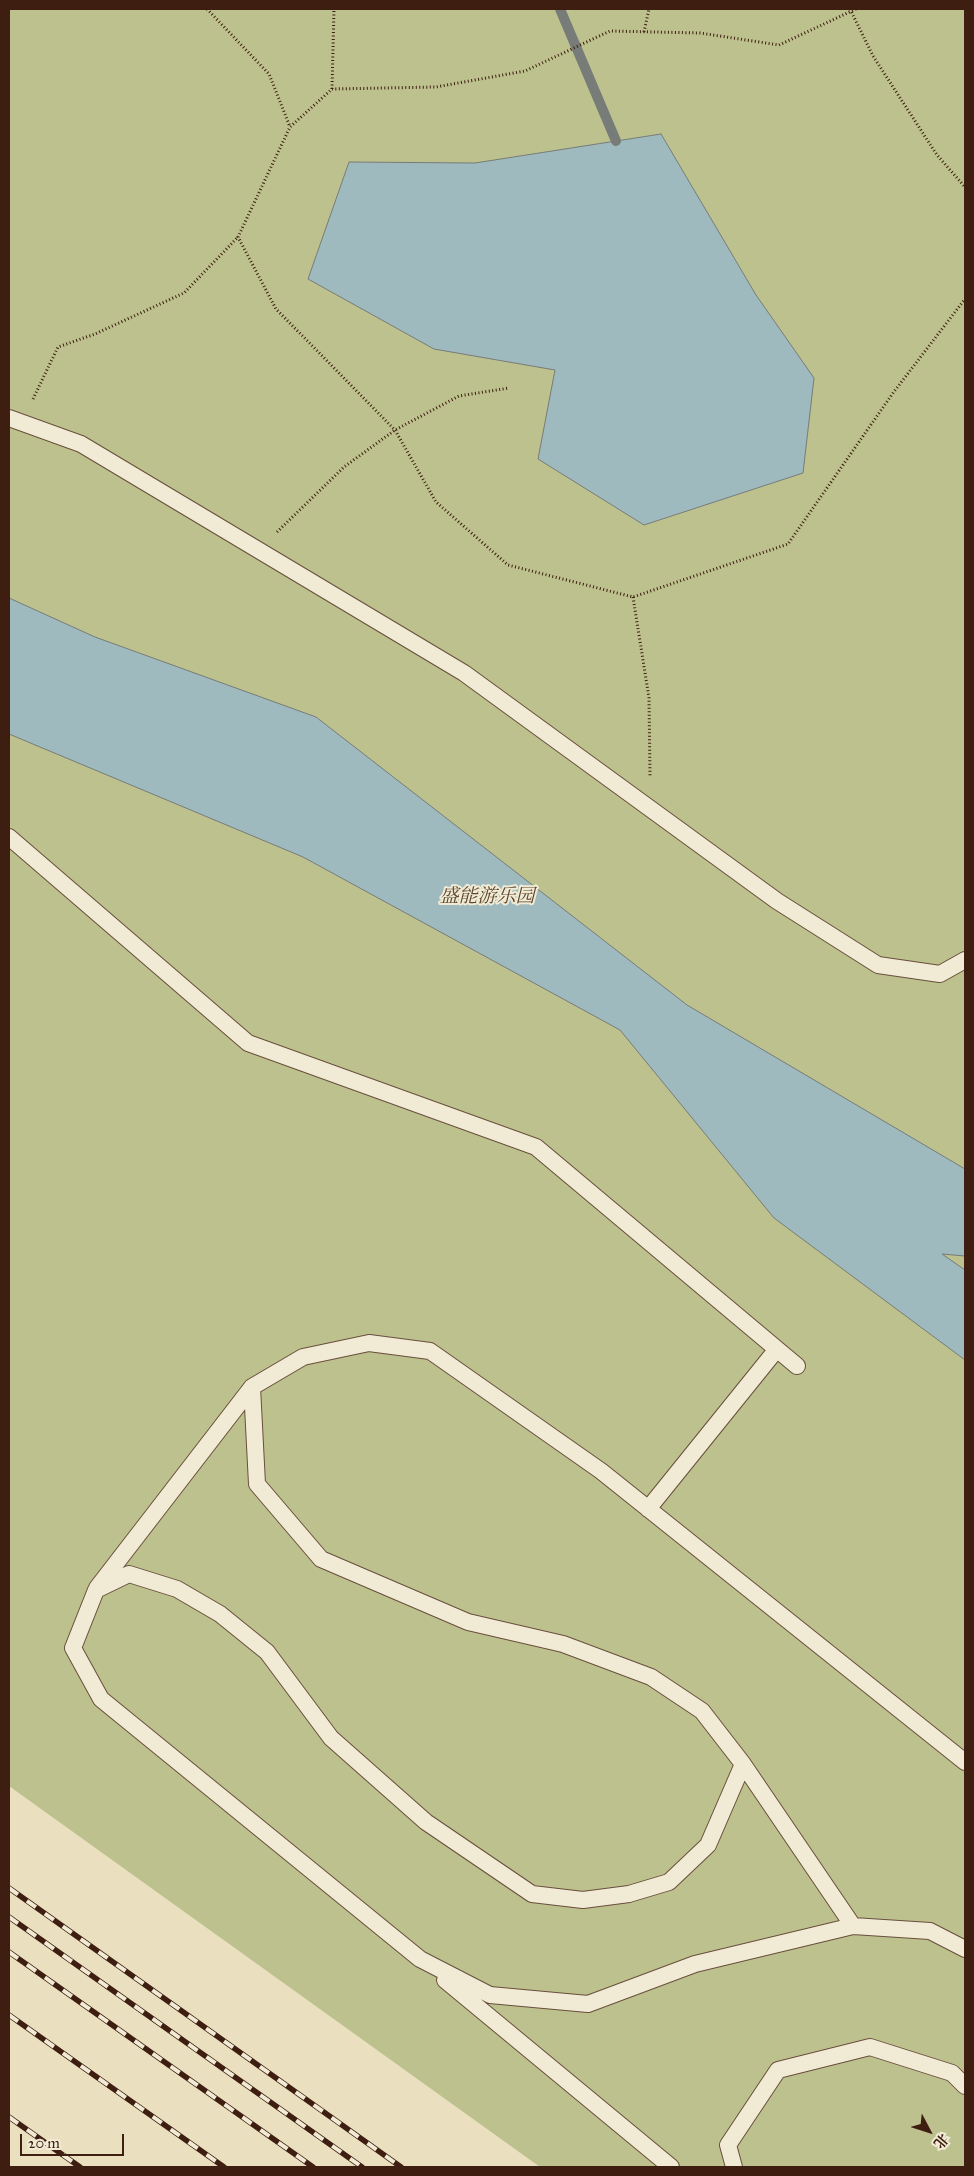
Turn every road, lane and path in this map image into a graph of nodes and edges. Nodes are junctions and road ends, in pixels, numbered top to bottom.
1 (207, 9) edge
2 (334, 9) edge
3 (649, 9) edge
4 (853, 10) edge
5 (644, 32) junction
6 (332, 89) junction
7 (290, 127) junction
8 (965, 187) edge
9 (238, 237) junction
10 (965, 299) edge
11 (510, 388) dead end
12 (15, 420) edge
13 (395, 430) junction
14 (259, 550) junction
15 (633, 597) junction
16 (651, 809) junction
17 (9, 837) edge
18 (965, 960) edge
19 (777, 1349) junction
20 (797, 1366) dead end
21 (252, 1387) junction
22 (648, 1509) junction
23 (96, 1590) junction
24 (965, 1762) edge
25 (743, 1764) junction
26 (852, 1926) junction
27 (965, 1949) edge
28 (420, 1959) junction
29 (965, 2086) edge
30 (672, 2167) edge
31 (734, 2167) edge

1 - 7 path
2 - 6 path
3 - 5 path
4 - 5 path
4 - 8 path
5 - 6 path
6 - 7 path
7 - 9 path
9 - 12 path
9 - 13 path
10 - 15 path
11 - 13 path
12 - 14 lane
13 - 14 path
13 - 15 path
14 - 16 lane
15 - 16 path
16 - 18 lane
17 - 19 lane
19 - 20 lane
19 - 22 lane
21 - 22 lane
21 - 23 lane
21 - 25 lane
22 - 24 lane
23 - 25 lane
23 - 28 lane
25 - 26 lane
26 - 27 lane
26 - 28 lane
28 - 30 lane
29 - 31 lane

